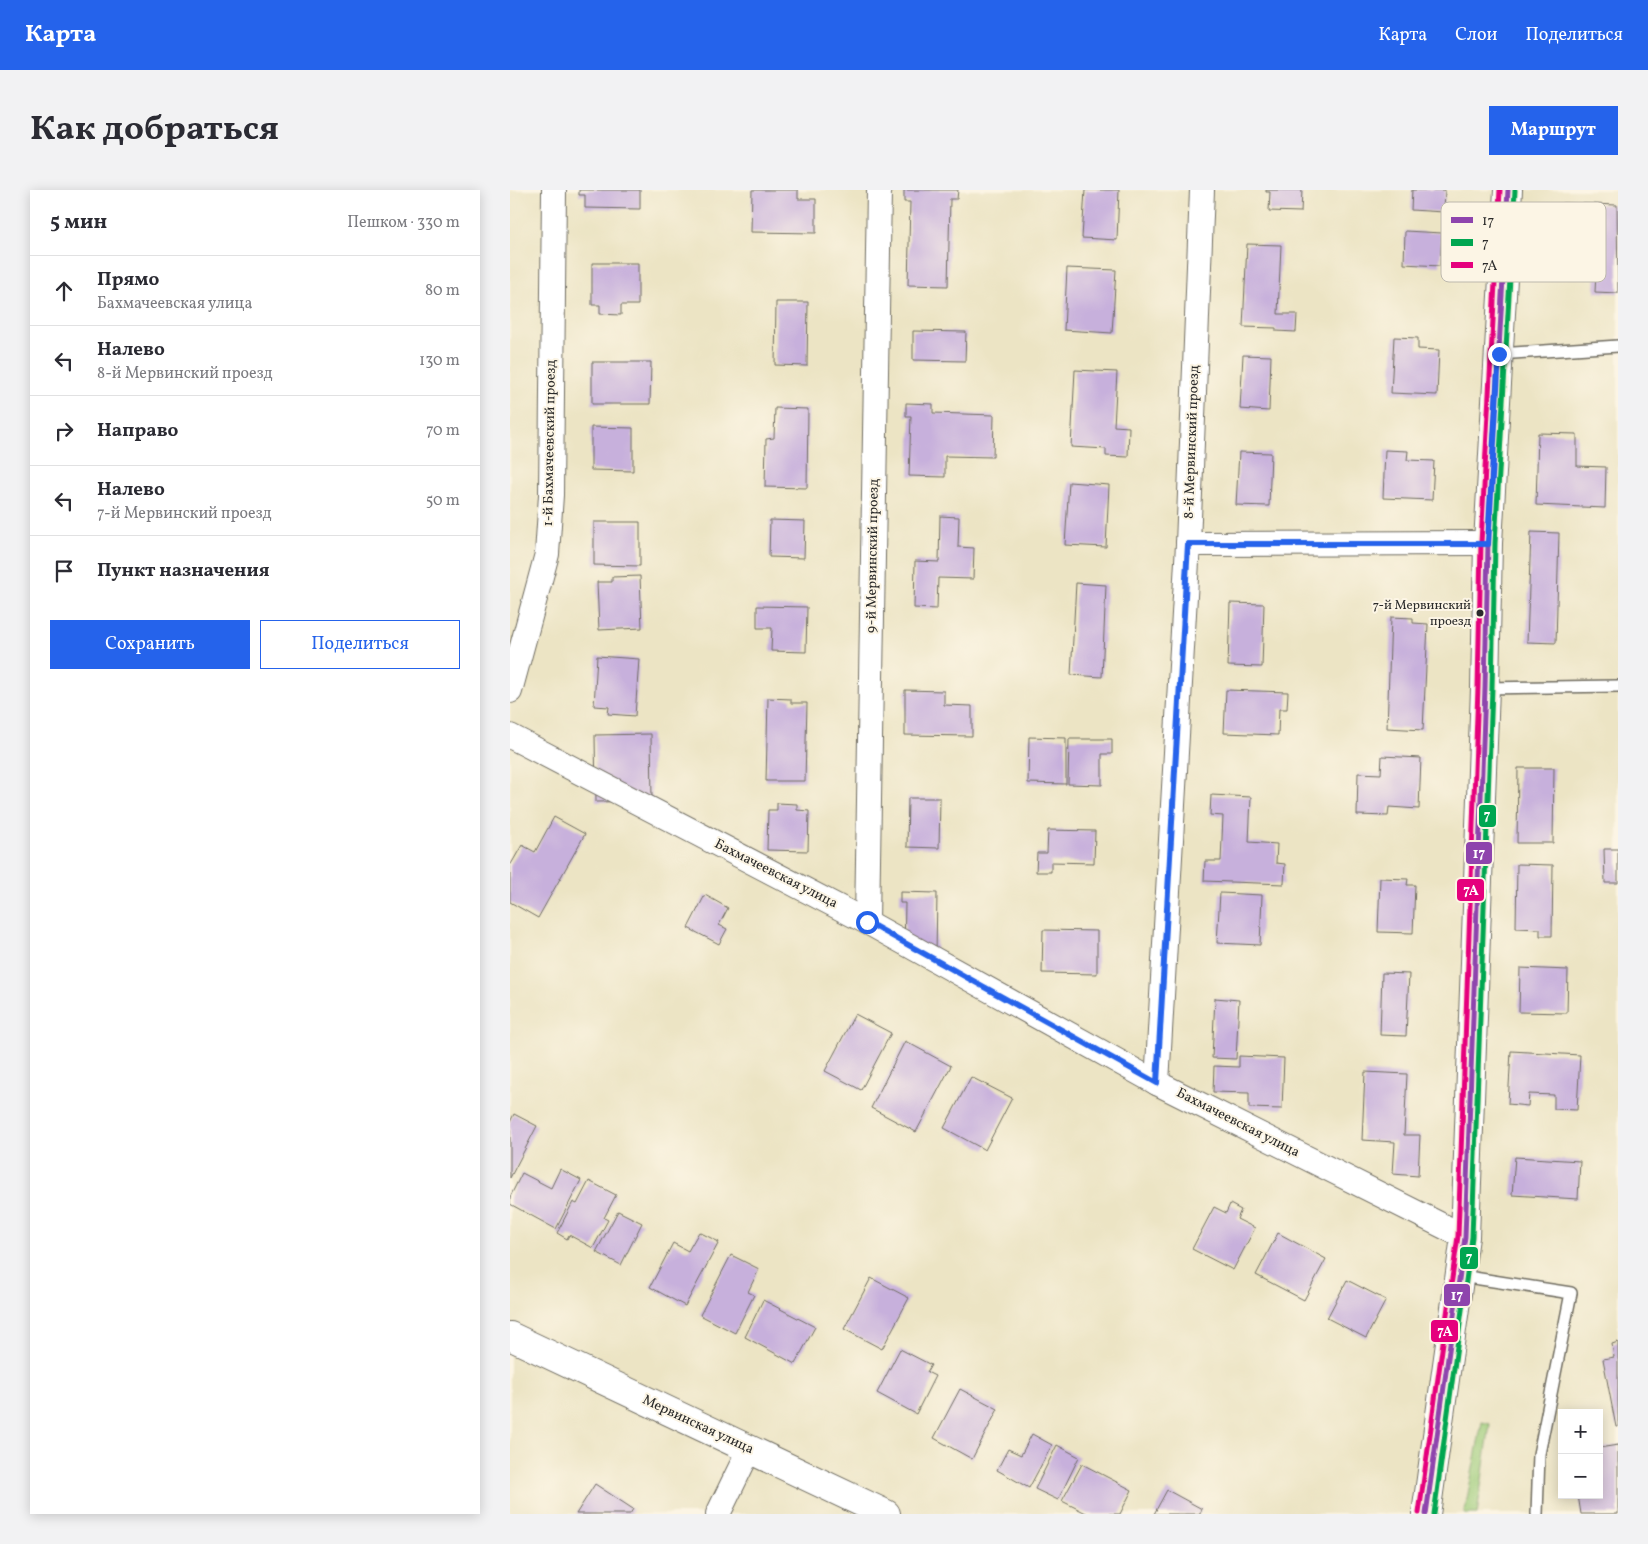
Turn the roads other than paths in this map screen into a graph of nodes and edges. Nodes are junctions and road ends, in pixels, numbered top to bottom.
1 (554, 190) edge
2 (879, 190) edge
3 (1202, 190) edge
4 (1503, 282) edge
5 (1618, 346) edge
6 (1499, 354) junction
7 (1188, 544) junction
8 (1488, 544) junction
9 (1618, 686) edge
10 (1485, 688) junction
11 (510, 691) edge
12 (510, 736) edge
13 (867, 922) junction
14 (1157, 1083) junction
15 (1465, 1238) junction
16 (1460, 1276) junction
17 (510, 1336) edge
18 (749, 1450) junction
19 (718, 1514) edge
20 (886, 1514) edge
21 (1426, 1514) edge
22 (1537, 1514) edge

1 - 11 street, 1-й Бахмачеевский проезд
2 - 13 street, 9-й Мервинский проезд
3 - 7 street, 8-й Мервинский проезд
4 - 6 street
5 - 6 lane
6 - 8 street
7 - 8 street
7 - 14 street, 8-й Мервинский проезд
8 - 10 street
9 - 10 lane
10 - 15 street
12 - 13 street, Бахмачеевская улица
13 - 14 street, Бахмачеевская улица
14 - 15 street, Бахмачеевская улица
15 - 16 street
16 - 21 street
16 - 22 lane
17 - 18 street, Мервинская улица
18 - 19 street
18 - 20 street, Мервинская улица

